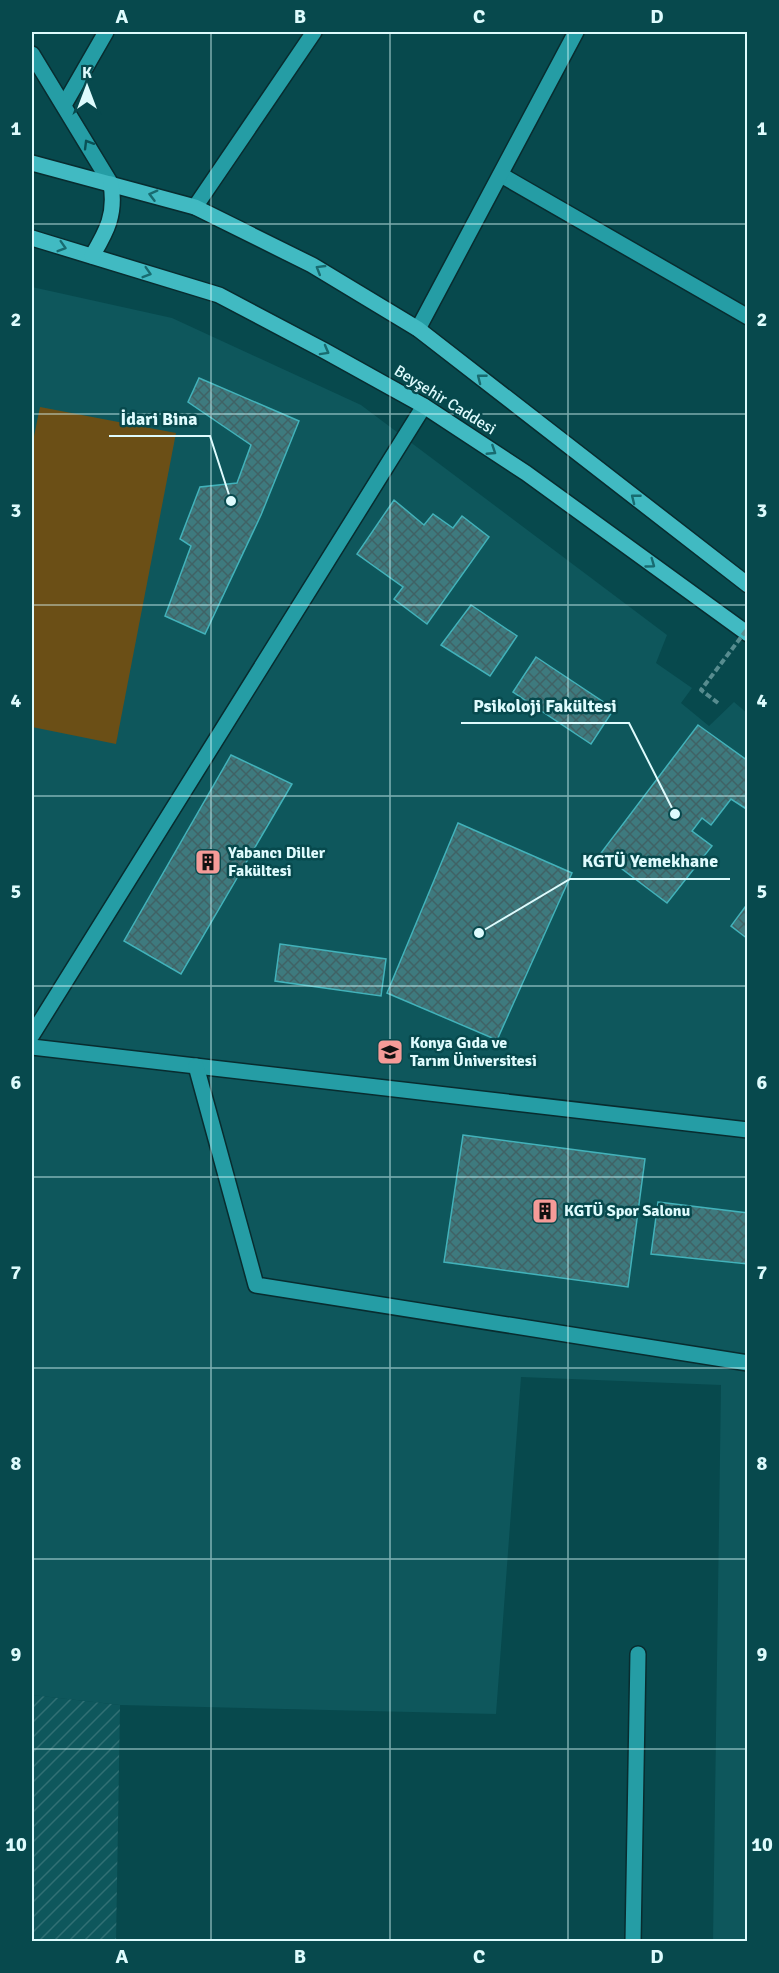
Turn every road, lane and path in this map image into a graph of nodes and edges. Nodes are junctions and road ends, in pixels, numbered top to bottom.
1 (106, 32) edge
2 (314, 32) edge
3 (576, 32) edge
4 (32, 54) edge
5 (64, 105) junction
6 (32, 163) edge
7 (501, 175) junction
8 (111, 184) junction
9 (195, 207) junction
10 (32, 238) edge
11 (92, 256) junction
12 (747, 317) edge
13 (418, 329) junction
14 (424, 406) junction
15 (747, 585) edge
16 (747, 628) edge
17 (747, 634) edge
18 (718, 704) dead end
19 (32, 1035) edge
20 (32, 1047) edge
21 (196, 1066) junction
22 (747, 1130) edge
23 (747, 1363) edge
24 (638, 1654) dead end
25 (633, 1941) edge

1 - 5 street
2 - 9 street
3 - 7 street
4 - 5 street
8 -> 5 street
6 - 8 main road
7 - 12 street
7 - 13 street
9 -> 8 main road
8 - 11 main road
13 -> 9 main road
10 -> 11 main road, Beyşehir Caddesi
11 -> 14 main road, Beyşehir Caddesi
15 -> 13 main road
14 -> 17 main road, Beyşehir Caddesi
14 - 19 street
16 - 18 path, bridge
20 - 21 street
21 - 22 street
21 - 23 street
24 - 25 street

